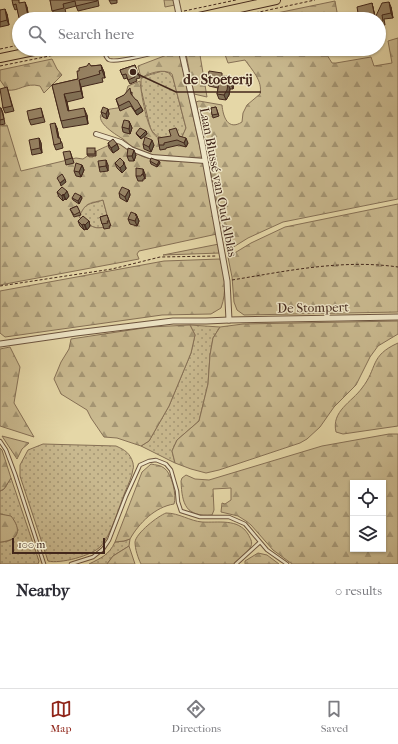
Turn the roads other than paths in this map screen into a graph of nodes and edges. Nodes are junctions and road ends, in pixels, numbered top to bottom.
1 (176, 0) edge
2 (276, 0) edge
3 (179, 12) edge
4 (222, 12) edge
5 (12, 56) edge
6 (106, 56) edge
7 (144, 56) edge
8 (182, 56) edge
9 (0, 58) edge
10 (96, 134) dead end
11 (205, 161) junction
12 (398, 317) edge
13 (229, 320) junction
14 (0, 344) edge
15 (0, 441) edge
16 (259, 543) junction
17 (44, 564) edge
18 (71, 564) edge
19 (236, 564) edge
20 (287, 564) edge

1 - 3 street
2 - 4 main road
5 - 9 main road
6 - 7 lane
8 - 11 street, Laan Blussé van Oud Alblas
10 - 11 street
11 - 13 street, Laan Blussé van Oud Alblas
12 - 13 street, De Stompert
13 - 14 street, De Stompert
15 - 17 lane
16 - 18 lane
16 - 19 lane
16 - 20 lane

